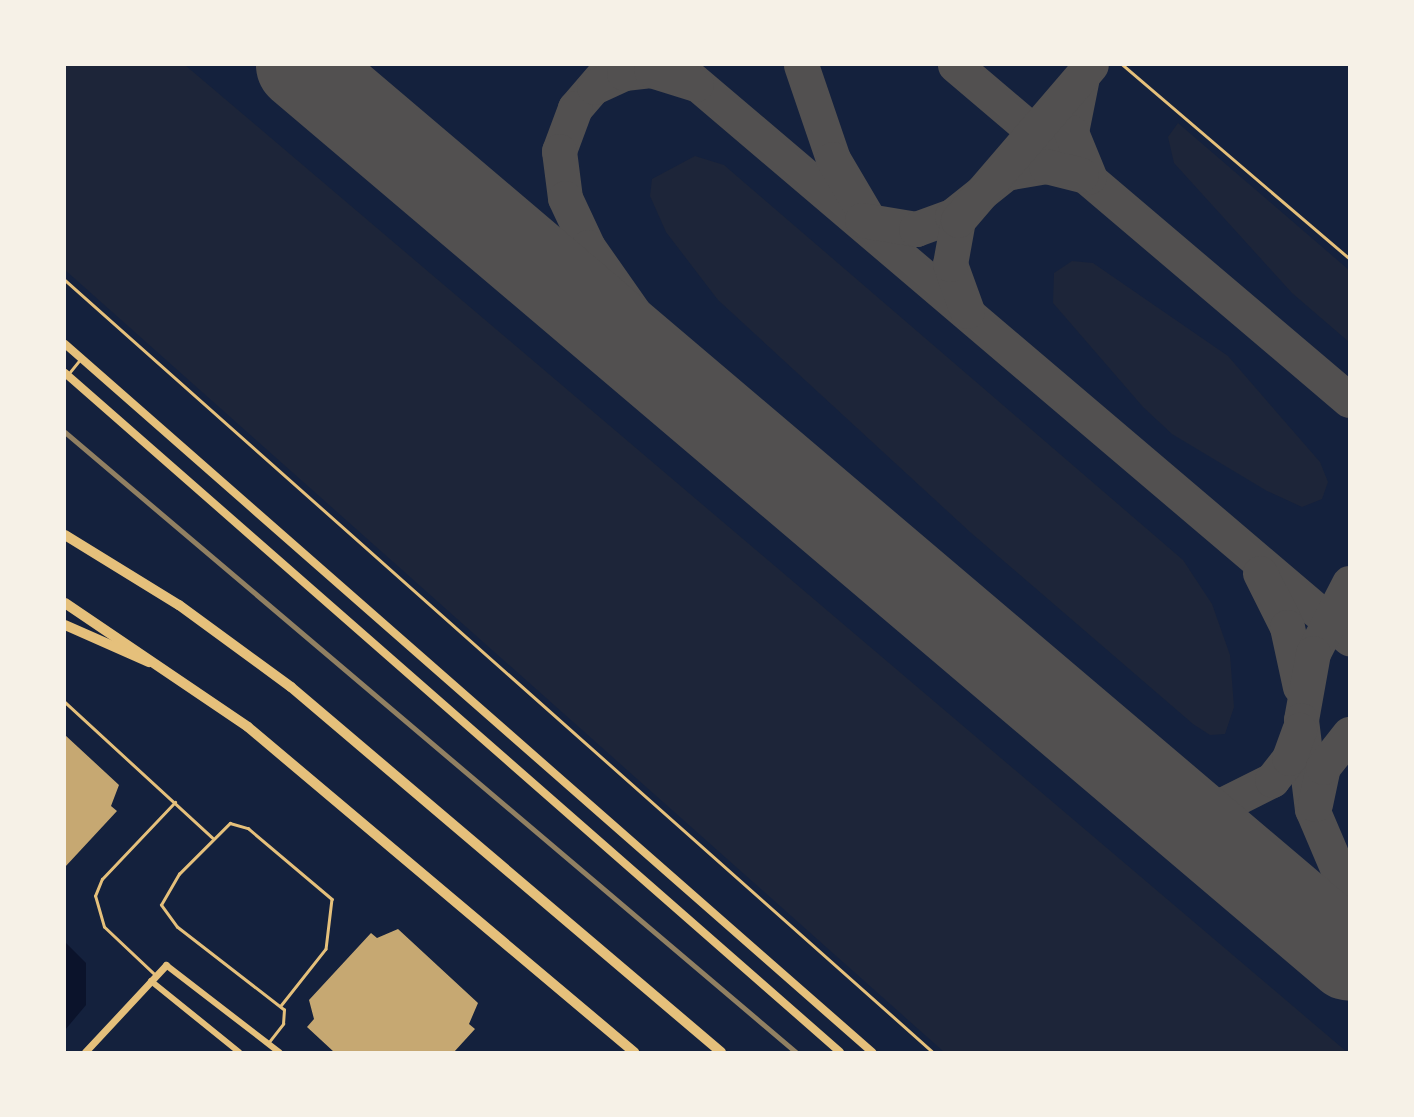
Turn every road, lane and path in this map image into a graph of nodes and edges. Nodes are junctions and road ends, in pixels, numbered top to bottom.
1 (1123, 65) edge
2 (1349, 258) edge
3 (65, 280) edge
4 (65, 344) edge
5 (81, 359) junction
6 (66, 375) edge
7 (65, 536) edge
8 (65, 603) edge
9 (65, 625) edge
10 (171, 671) junction
11 (65, 702) edge
12 (175, 802) junction
13 (212, 837) junction
14 (166, 965) joint
15 (153, 978) junction
16 (281, 1006) junction
17 (268, 1043) junction
18 (85, 1052) edge
19 (239, 1052) edge
20 (279, 1052) edge
21 (634, 1052) edge
22 (721, 1052) edge
23 (840, 1052) edge
24 (872, 1052) edge
25 (933, 1052) edge

1 - 2 lane
3 - 25 lane
4 - 5 main road
5 - 6 lane
5 - 24 main road
6 - 23 main road
7 - 22 highway
8 - 10 highway
9 - 10 highway
10 - 21 highway
11 - 12 lane
12 - 13 lane
12 - 15 lane
13 - 16 lane
13 - 16 lane
14 - 15 street
14 - 17 street
15 - 18 street
15 - 19 street
16 - 17 lane
17 - 20 street

